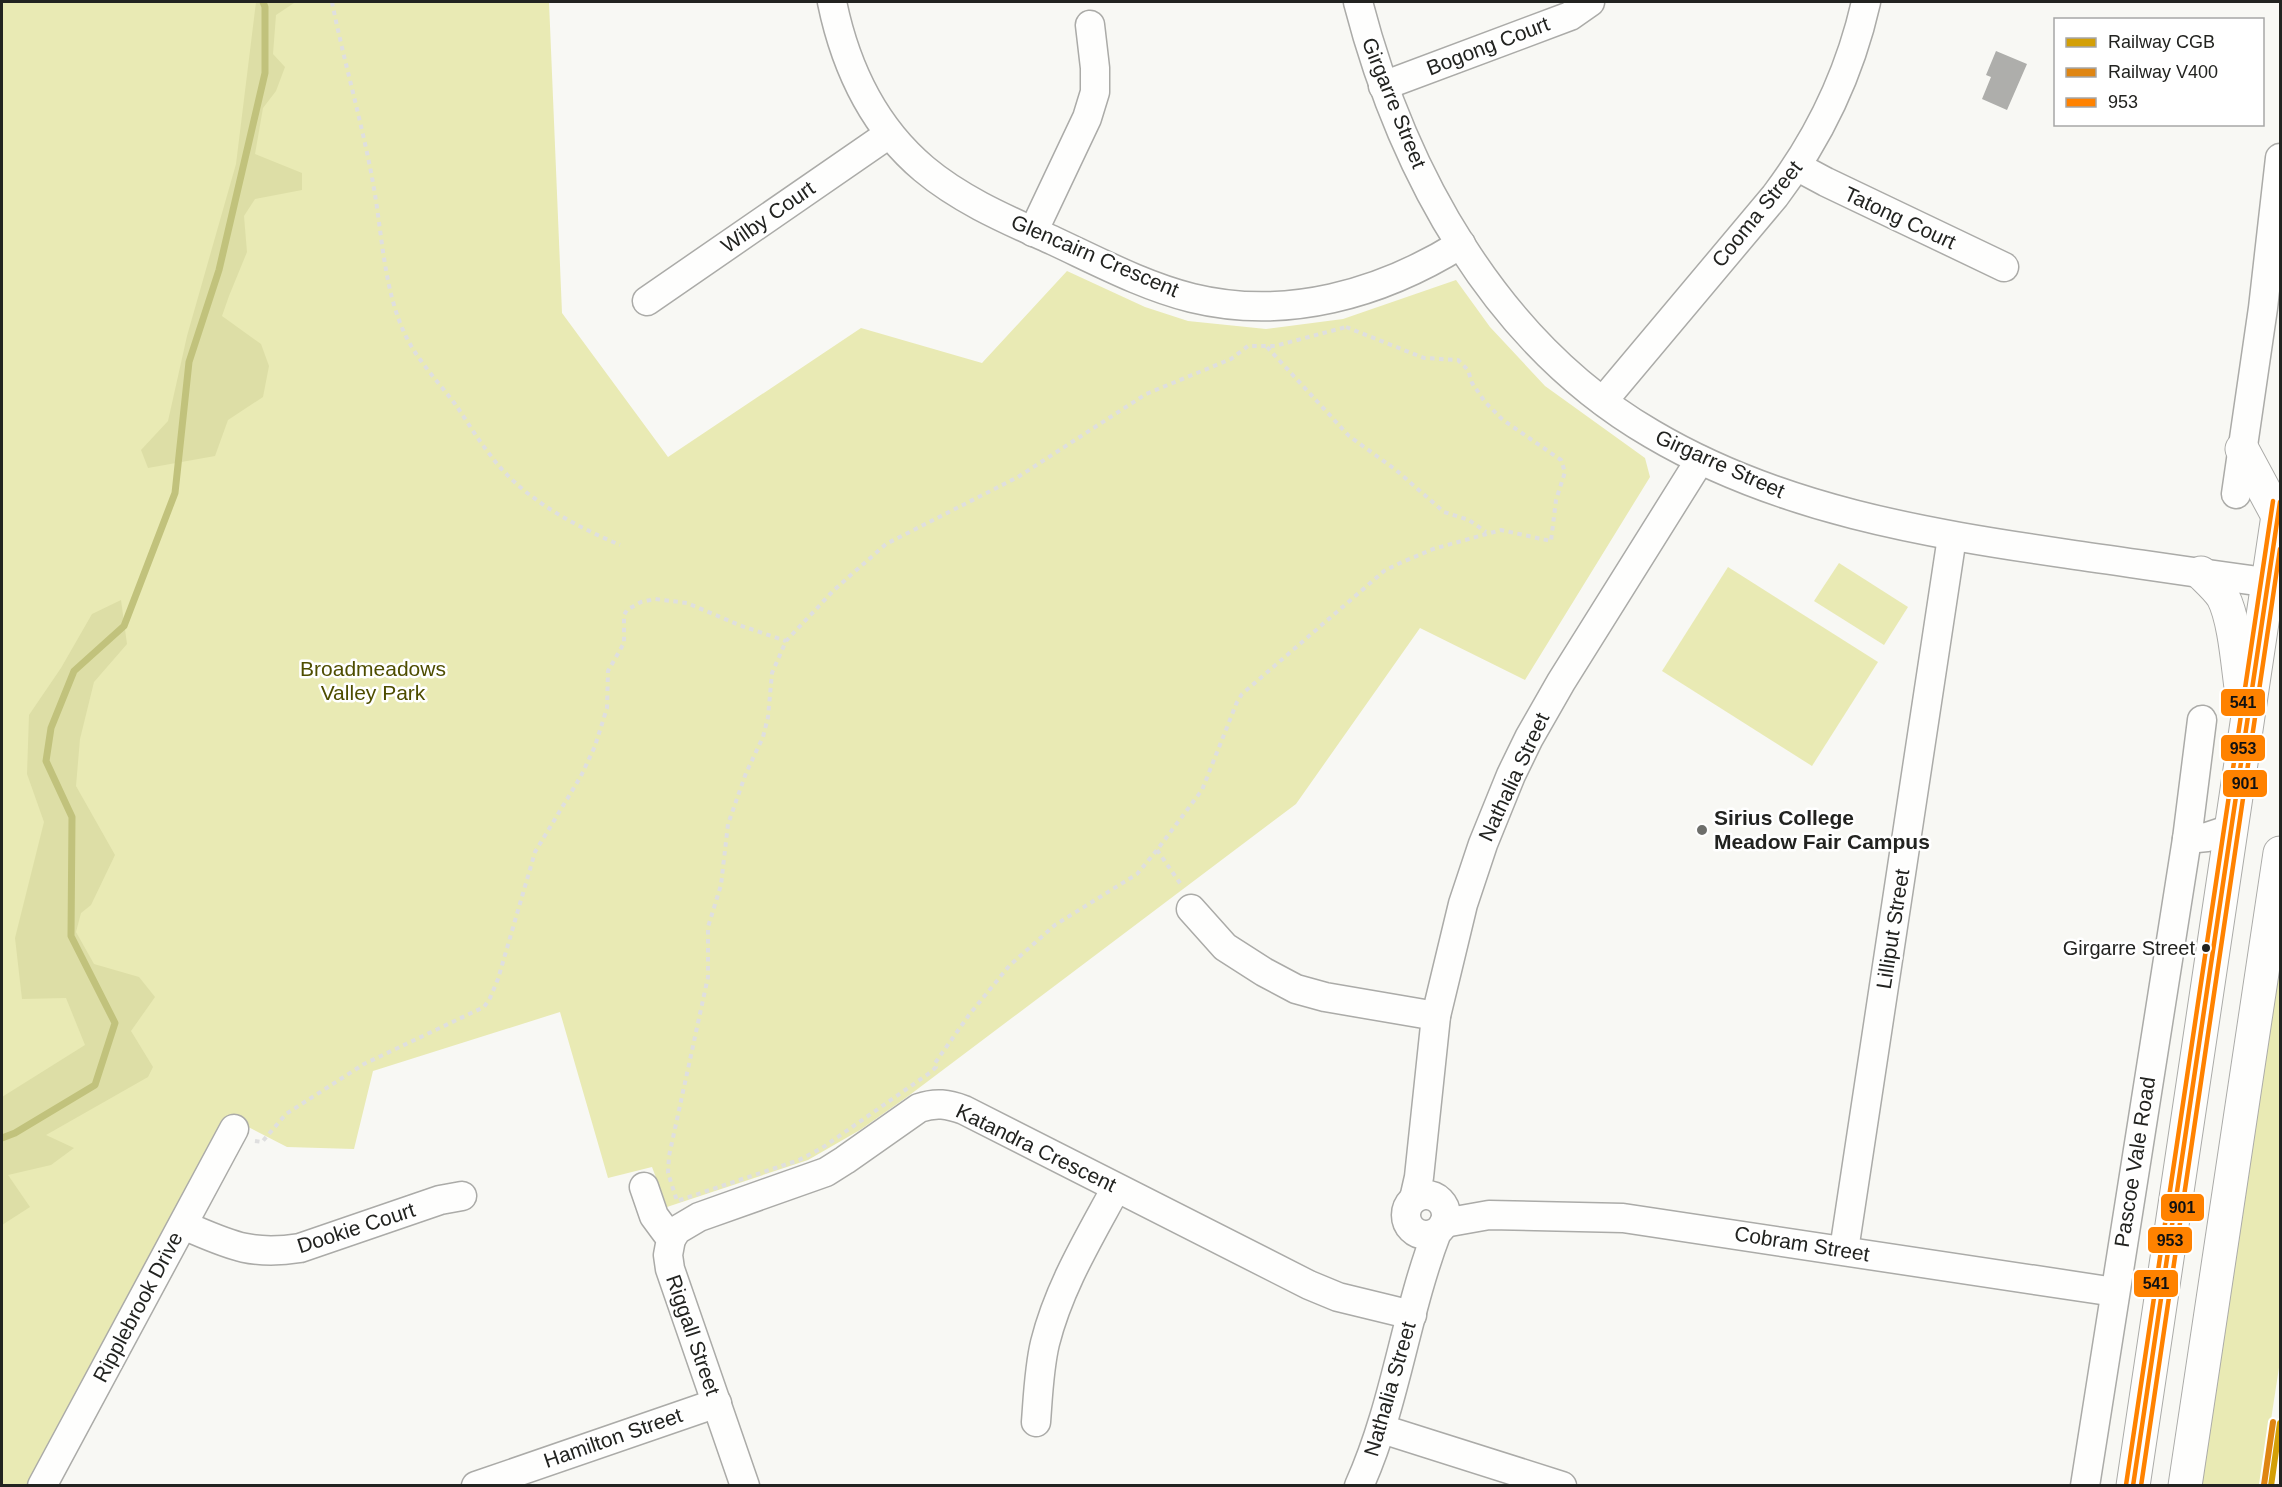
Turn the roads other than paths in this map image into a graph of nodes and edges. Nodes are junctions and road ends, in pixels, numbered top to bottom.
1 (832, 2) edge
2 (1358, 2) edge
3 (1590, 2) edge
4 (1866, 2) edge
5 (1090, 25) dead end
6 (1383, 86) junction
7 (890, 134) junction
8 (2280, 158) edge
9 (1797, 167) junction
10 (1033, 232) junction
11 (1461, 244) junction
12 (2004, 267) dead end
13 (647, 301) dead end
14 (1603, 401) junction
15 (2242, 449) junction
16 (1700, 460) junction
17 (2236, 494) dead end
18 (2279, 509) edge
19 (1952, 537) junction
20 (2200, 573) junction
21 (2275, 583) edge
22 (2202, 720) dead end
23 (2247, 726) junction
24 (2230, 829) junction
25 (2187, 839) junction
26 (2280, 853) edge
27 (1187, 898) road end
28 (1436, 1016) junction
29 (232, 1133) road end
30 (644, 1187) dead end
31 (1116, 1188) junction
32 (462, 1196) dead end
33 (1431, 1215) junction
34 (183, 1225) junction
35 (671, 1239) junction
36 (1844, 1250) junction
37 (2115, 1292) junction
38 (1414, 1303) junction
39 (717, 1403) junction
40 (1035, 1422) dead end
41 (1382, 1429) junction
42 (42, 1485) edge
43 (476, 1485) edge
44 (745, 1485) edge
45 (1359, 1485) edge
46 (1562, 1485) edge
47 (2085, 1485) edge
48 (2133, 1485) edge
49 (2185, 1485) edge

1 - 7 street, Glencairn Crescent
2 - 6 street, Girgarre Street
3 - 6 street, Bogong Court
4 - 9 street, Cooma Street
5 - 10 street
6 - 11 street, Girgarre Street
7 - 10 street, Glencairn Crescent
7 - 13 street, Wilby Court
8 - 15 street
9 - 12 street, Tatong Court
9 - 14 street, Cooma Street
10 - 11 street, Glencairn Crescent
11 - 14 street, Girgarre Street
14 - 16 street, Girgarre Street
15 - 17 street
15 - 18 main road
16 - 19 street, Girgarre Street
16 - 28 street, Nathalia Street
18 - 21 main road
19 - 20 street, Girgarre Street
19 - 36 street, Lilliput Street
20 - 21 street, Girgarre Street
20 - 23 main road
21 - 23 main road
22 - 25 street, Pascoe Vale Road
23 - 24 main road
24 - 25 street
24 - 48 main road
25 - 37 street, Pascoe Vale Road
26 - 49 main road
27 - 28 street
28 - 33 street, Nathalia Street
29 - 34 street, Ripplebrook Drive
30 - 35 street
31 - 35 street, Katandra Crescent
31 - 38 street, Katandra Crescent
31 - 40 street
32 - 34 street, Dookie Court
33 - 36 street, Cobram Street
33 - 38 street, Nathalia Street
34 - 42 street, Ripplebrook Drive
35 - 39 street, Riggall Street
36 - 37 street, Cobram Street
37 - 47 street, Pascoe Vale Road
38 - 41 street, Nathalia Street
39 - 43 street, Hamilton Street
39 - 44 street, Riggall Street
41 - 45 street, Nathalia Street
41 - 46 street

